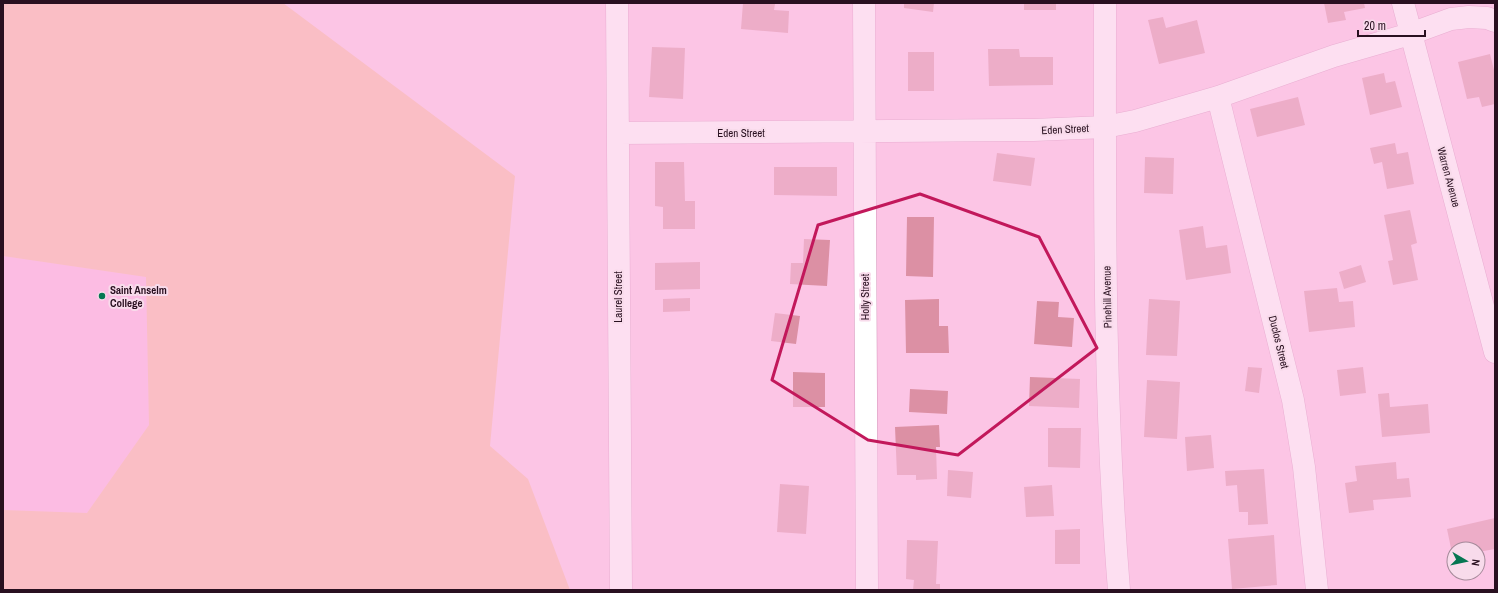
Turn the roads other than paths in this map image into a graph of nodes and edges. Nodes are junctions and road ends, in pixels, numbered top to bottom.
1 (617, 3) edge
2 (864, 3) edge
3 (1105, 3) edge
4 (1403, 3) edge
5 (1495, 21) edge
6 (1410, 34) junction
7 (1218, 98) junction
8 (1105, 127) junction
9 (865, 132) junction
10 (618, 134) junction
11 (1495, 352) edge
12 (621, 590) edge
13 (867, 590) edge
14 (1119, 590) edge
15 (1317, 590) edge

1 - 10 street, Laurel Street
2 - 9 street, Holly Street
3 - 8 street, Pinehill Avenue
4 - 6 street, Warren Avenue
5 - 6 street, Eden Street
6 - 7 street, Eden Street
6 - 11 street, Warren Avenue
7 - 8 street, Eden Street
7 - 15 street, Duclos Street
8 - 9 street, Eden Street
8 - 14 street, Pinehill Avenue
9 - 10 street, Eden Street
9 - 13 street, Holly Street
10 - 12 street, Laurel Street

